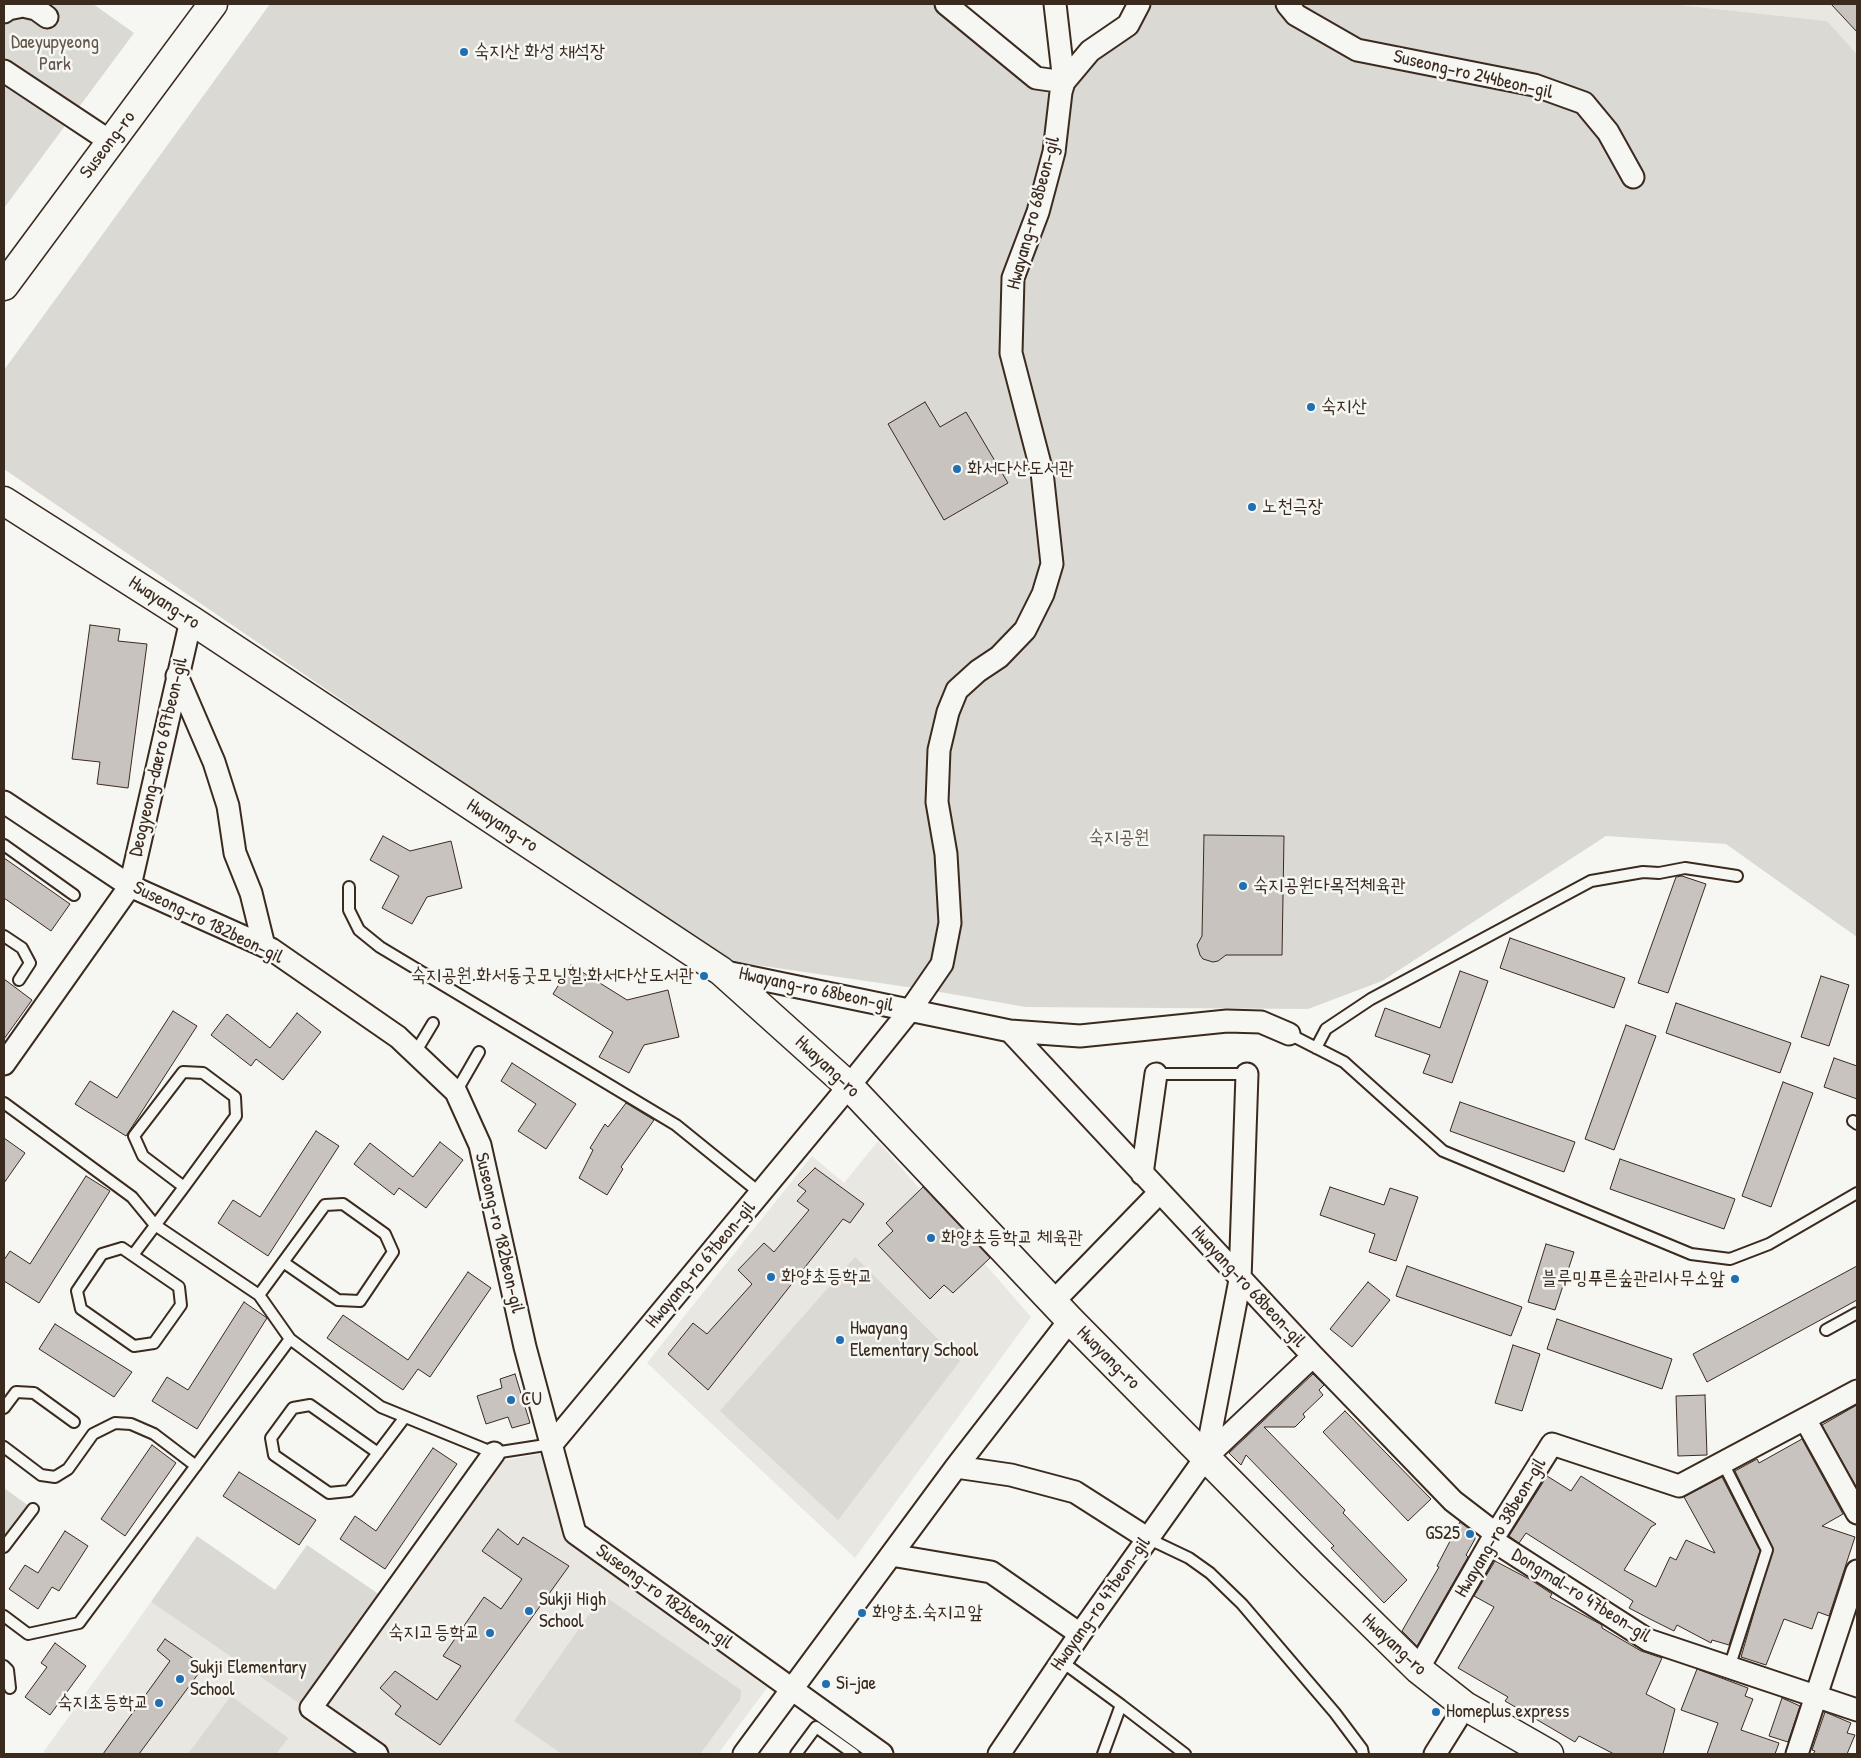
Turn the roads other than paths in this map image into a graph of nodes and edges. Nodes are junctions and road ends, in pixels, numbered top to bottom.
1 (213, 4) edge
2 (946, 4) edge
3 (1055, 4) edge
4 (1139, 4) edge
5 (1287, 4) edge
6 (4, 12) edge
7 (47, 17) dead end
8 (4, 71) edge
9 (1064, 82) junction
10 (110, 142) junction
11 (1633, 177) dead end
12 (4, 286) edge
13 (4, 501) edge
14 (191, 620) junction
15 (177, 676) junction
16 (4, 802) edge
17 (4, 845) edge
18 (1737, 876) dead end
19 (130, 886) junction
20 (349, 888) dead end
21 (74, 895) dead end
22 (4, 936) edge
23 (264, 946) junction
24 (722, 971) junction
25 (19, 980) dead end
26 (911, 1009) junction
27 (434, 1023) dead end
28 (1010, 1031) junction
29 (1289, 1034) joint
30 (1316, 1048) junction
31 (479, 1052) dead end
32 (415, 1054) junction
33 (4, 1064) edge
34 (1156, 1074) joint
35 (1247, 1074) joint
36 (849, 1086) junction
37 (456, 1092) junction
38 (4, 1103) edge
39 (1142, 1174) junction
40 (184, 1187) junction
41 (1160, 1192) junction
42 (1857, 1193) edge
43 (760, 1194) junction
44 (155, 1225) junction
45 (133, 1255) junction
46 (283, 1262) junction
47 (1240, 1280) junction
48 (259, 1295) junction
49 (1061, 1311) junction
50 (1857, 1313) edge
51 (1826, 1330) dead end
52 (290, 1339) junction
53 (1313, 1356) junction
54 (1857, 1391) edge
55 (4, 1408) edge
56 (405, 1417) junction
57 (1805, 1419) junction
58 (74, 1422) dead end
59 (552, 1444) junction
60 (4, 1447) edge
61 (378, 1452) junction
62 (494, 1454) junction
63 (1206, 1457) junction
64 (1723, 1463) junction
65 (196, 1466) junction
66 (956, 1467) junction
67 (33, 1509) dead end
68 (1857, 1513) edge
69 (1494, 1537) junction
70 (1147, 1538) junction
71 (4, 1547) edge
72 (891, 1555) junction
73 (1857, 1571) edge
74 (4, 1616) edge
75 (1080, 1634) junction
76 (1061, 1661) junction
77 (4, 1666) edge
78 (1729, 1668) junction
79 (1418, 1669) junction
80 (10, 1688) dead end
81 (792, 1689) junction
82 (1816, 1697) junction
83 (1122, 1705) junction
84 (1465, 1706) junction
85 (1857, 1710) edge
86 (377, 1754) edge
87 (744, 1754) edge
88 (796, 1754) edge
89 (854, 1754) edge
90 (882, 1754) edge
91 (999, 1754) edge
92 (1103, 1754) edge
93 (1185, 1754) edge
94 (1363, 1754) edge
95 (1435, 1754) edge
96 (1549, 1754) edge
97 (1797, 1754) edge

1 - 10 street, Suseong-ro
2 - 9 street
3 - 9 street
4 - 9 street
5 - 11 street, Suseong-ro 244beon-gil
6 - 7 street
8 - 10 street
9 - 26 street, Hwayang-ro 68beon-gil
10 - 12 street, Suseong-ro
13 - 14 street, Hwayang-ro
14 - 15 street, Deogyeong-daero 697beon-gil
14 - 24 street, Hwayang-ro
15 - 19 street, Deogyeong-daero 697beon-gil
15 - 23 street
16 - 19 street, Suseong-ro 182beon-gil
17 - 21 lane
18 - 30 lane
19 - 23 street, Suseong-ro 182beon-gil
19 - 33 street, Deogyeong-daero 697beon-gil
20 - 43 lane
22 - 25 lane
23 - 32 street, Suseong-ro 182beon-gil
24 - 26 street, Hwayang-ro 68beon-gil
24 - 36 street, Hwayang-ro
26 - 28 street, Hwayang-ro 68beon-gil
26 - 36 street, Hwayang-ro 68beon-gil
27 - 32 lane
28 - 29 street, Hwayang-ro 68beon-gil
28 - 39 street, Hwayang-ro 68beon-gil
29 - 30 lane
30 - 42 lane
31 - 37 lane
32 - 37 street, Suseong-ro 182beon-gil
34 - 35 lane
34 - 39 street
35 - 47 street
36 - 43 street, Hwayang-ro 67beon-gil
36 - 49 street, Hwayang-ro
37 - 59 street, Suseong-ro 182beon-gil
38 - 44 lane
39 - 41 street, Hwayang-ro 68beon-gil
40 - 40 lane
40 - 44 lane
41 - 47 street, Hwayang-ro 68beon-gil
41 - 49 street
43 - 59 street, Hwayang-ro 67beon-gil
44 - 45 lane
44 - 48 lane
45 - 45 lane
46 - 46 lane
46 - 48 lane
47 - 53 street, Hwayang-ro 68beon-gil
47 - 63 street
48 - 52 lane
49 - 63 street, Hwayang-ro
49 - 66 street
50 - 51 lane
52 - 56 lane
52 - 65 lane
53 - 63 street
53 - 69 street, Hwayang-ro 68beon-gil
54 - 57 street, Hwayang-ro 38beon-gil
55 - 58 lane
56 - 61 lane
56 - 62 lane
57 - 64 street, Hwayang-ro 38beon-gil
57 - 68 street
59 - 62 lane
59 - 81 street, Suseong-ro 182beon-gil
60 - 65 lane
61 - 61 lane
62 - 86 street
63 - 70 street, Hwayang-ro 47beon-gil
63 - 79 street, Hwayang-ro
64 - 69 street, Hwayang-ro 38beon-gil
64 - 78 lane
65 - 74 lane
66 - 70 street
66 - 72 street
67 - 71 lane
69 - 78 street, Dongmal-ro 47beon-gil
69 - 79 street, Hwayang-ro 38beon-gil
70 - 75 street, Hwayang-ro 47beon-gil
70 - 94 lane
72 - 75 street
72 - 81 street
73 - 82 street
75 - 76 street, Hwayang-ro 47beon-gil
76 - 83 lane
76 - 91 street, Hwayang-ro 47beon-gil
77 - 80 lane
78 - 82 street, Dongmal-ro 47beon-gil
79 - 84 street, Hwayang-ro
81 - 87 street
81 - 90 street, Suseong-ro 182beon-gil
82 - 85 street, Dongmal-ro 47beon-gil
82 - 97 street
83 - 92 lane
83 - 93 lane
84 - 95 street
84 - 96 street, Hwayang-ro
88 - 89 lane

